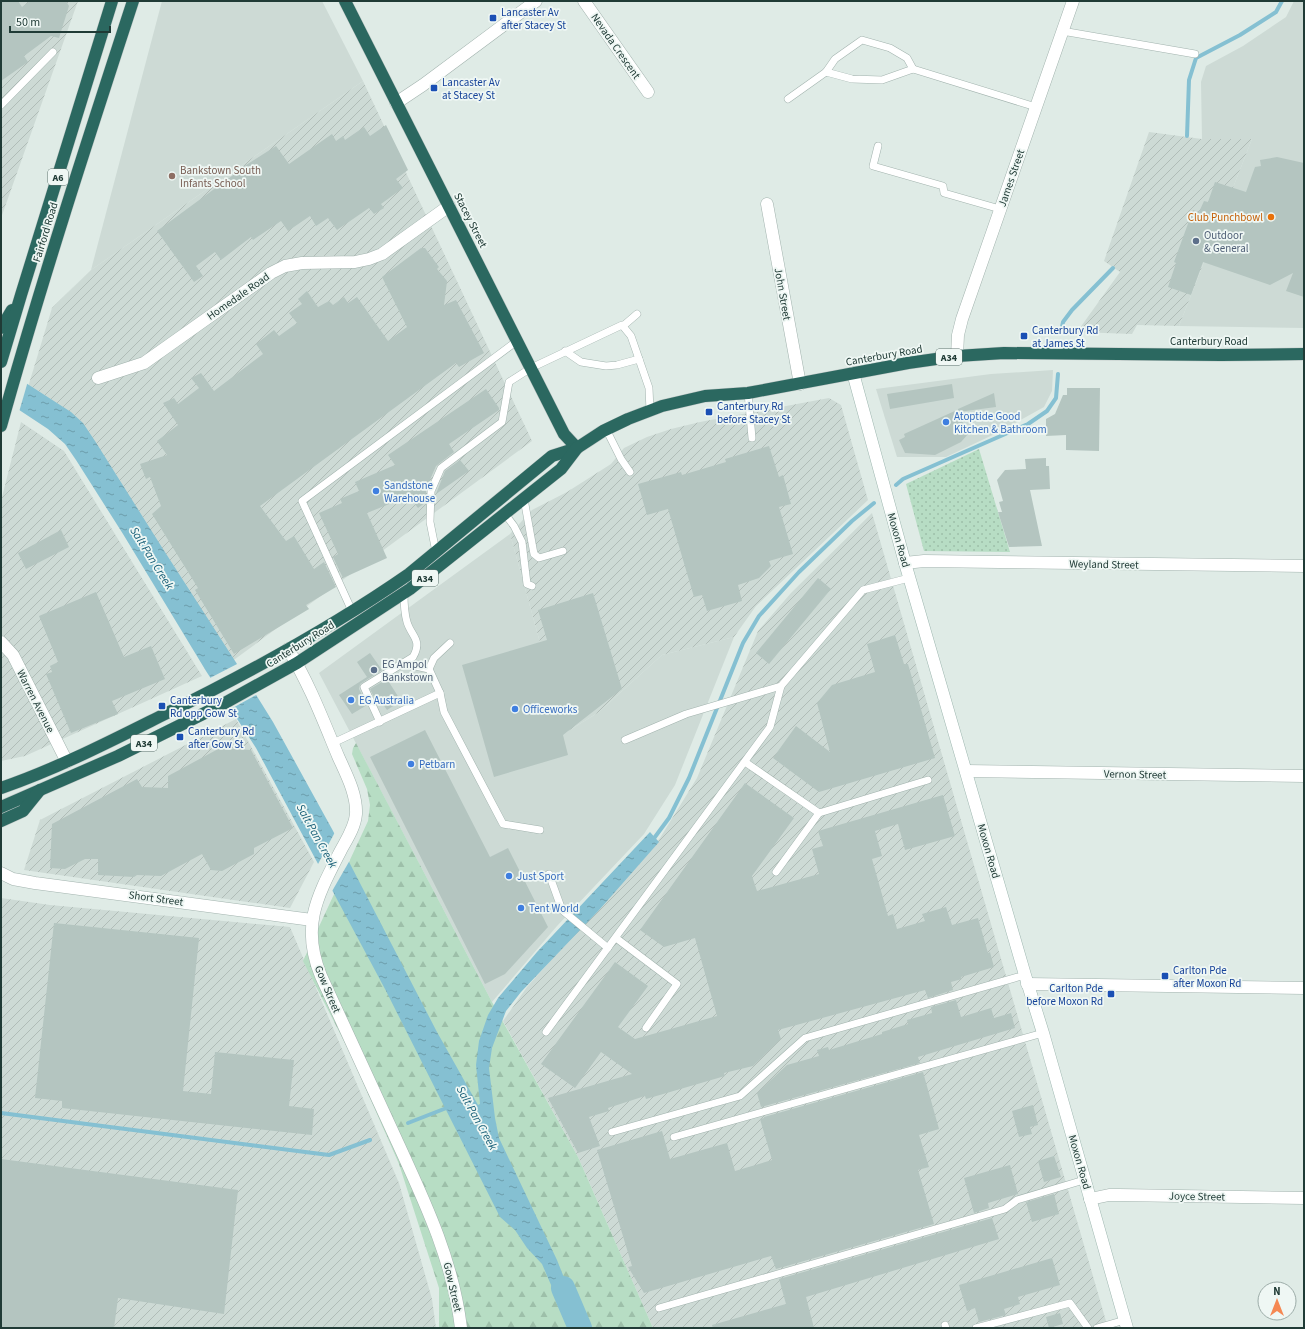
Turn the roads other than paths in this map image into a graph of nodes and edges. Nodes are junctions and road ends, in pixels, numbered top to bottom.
1 (112, 1) edge
2 (133, 1) edge
3 (345, 1) edge
4 (536, 1) edge
5 (584, 1) edge
6 (1073, 1) edge
7 (1062, 31) junction
8 (53, 52) dead end
9 (1195, 54) dead end
10 (913, 69) junction
11 (826, 72) junction
12 (648, 92) dead end
13 (788, 99) dead end
14 (396, 103) junction
15 (1, 105) edge
16 (1036, 107) junction
17 (878, 146) dead end
18 (766, 204) dead end
19 (449, 206) junction
20 (1000, 210) junction
21 (21, 295) junction
22 (636, 314) dead end
23 (623, 326) junction
24 (1, 328) edge
25 (517, 341) junction
26 (565, 352) junction
27 (1304, 354) edge
28 (957, 356) junction
29 (2, 358) edge
30 (639, 359) junction
31 (531, 368) junction
32 (853, 373) junction
33 (98, 378) dead end
34 (800, 384) junction
35 (748, 393) junction
36 (650, 410) junction
37 (1, 426) edge
38 (606, 429) junction
39 (752, 438) dead end
40 (577, 448) junction
41 (630, 472) dead end
42 (524, 499) junction
43 (505, 514) junction
44 (563, 551) dead end
45 (436, 552) junction
46 (905, 563) junction
47 (1304, 566) edge
48 (909, 578) junction
49 (532, 586) dead end
50 (404, 593) junction
51 (352, 611) junction
52 (1, 642) edge
53 (450, 643) dead end
54 (288, 649) junction
55 (297, 663) junction
56 (402, 663) junction
57 (429, 669) junction
58 (781, 686) junction
59 (440, 693) junction
60 (380, 722) junction
61 (625, 740) dead end
62 (333, 743) junction
63 (67, 762) junction
64 (745, 762) junction
65 (966, 771) junction
66 (1304, 776) edge
67 (928, 780) dead end
68 (1, 788) edge
69 (42, 788) junction
70 (1, 807) edge
71 (819, 813) junction
72 (1, 821) edge
73 (540, 830) dead end
74 (776, 872) dead end
75 (1, 873) edge
76 (549, 874) dead end
77 (312, 920) junction
78 (616, 938) junction
79 (608, 948) junction
80 (1026, 979) junction
81 (1304, 988) edge
82 (646, 1028) dead end
83 (546, 1032) dead end
84 (1043, 1033) junction
85 (612, 1132) dead end
86 (674, 1137) dead end
87 (1084, 1180) junction
88 (1304, 1198) edge
89 (1090, 1199) junction
90 (659, 1308) dead end
91 (1126, 1324) edge
92 (461, 1328) edge
93 (976, 1328) edge
94 (1088, 1328) edge
95 (1097, 1328) edge

1 - 21 highway, Fairford Road / A6
2 - 37 highway, Fairford Road / A6
3 - 14 highway, Stacey Street
4 - 14 street
5 - 12 street, Nevada Crescent
6 - 7 street, James Street
7 - 9 lane
7 - 16 street, James Street
8 - 15 lane
10 - 11 lane
10 - 11 lane
10 - 16 lane
11 - 13 lane
14 - 19 highway, Stacey Street
16 - 20 street, James Street
17 - 20 lane
18 - 34 street, John Street
19 - 25 highway, Stacey Street
19 - 33 street, Homedale Road
20 - 28 street, James Street
21 - 24 highway
21 - 29 highway, Fairford Road / A6
22 - 23 lane
23 - 26 lane
23 - 30 lane
25 - 31 highway, Stacey Street
25 - 51 lane
26 - 30 lane
26 - 31 lane
27 - 28 highway, Canterbury Road / A34
28 - 32 highway, Canterbury Road / A34
30 - 36 lane
31 - 40 highway, Stacey Street
31 - 45 lane
32 - 34 highway, Canterbury Road / A34
32 - 46 street, Moxon Road
34 - 35 highway, Canterbury Road / A34
35 - 36 highway, Canterbury Road / A34
35 - 39 lane
36 - 38 highway, Canterbury Road / A34
38 - 40 highway, Canterbury Road / A34
38 - 41 lane
40 - 42 highway, Canterbury Road / A34
40 - 45 highway, Canterbury Road / A34
42 - 43 highway, Canterbury Road / A34
42 - 44 lane
43 - 49 lane
43 - 50 highway, Canterbury Road / A34
45 - 51 highway, Canterbury Road / A34
46 - 47 street, Weyland Street
46 - 48 street, Moxon Road
48 - 58 lane
48 - 65 street, Moxon Road
50 - 55 highway, Canterbury Road / A34
50 - 56 lane
51 - 54 highway, Canterbury Road / A34
52 - 63 street, Warren Avenue
53 - 57 lane
54 - 55 street, Gow Street
54 - 63 highway, Canterbury Road / A34
55 - 62 street, Gow Street
55 - 69 highway, Canterbury Road / A34
56 - 57 lane
56 - 60 lane
57 - 59 lane
58 - 61 lane
58 - 64 lane
59 - 60 lane
59 - 73 lane
60 - 62 lane
62 - 77 street, Gow Street
63 - 68 highway, Canterbury Road / A34
64 - 71 lane
64 - 78 lane
65 - 66 street, Vernon Street
65 - 80 street, Moxon Road
67 - 71 lane
69 - 70 highway, Canterbury Road / A34
69 - 72 highway
71 - 74 lane
75 - 77 street, Short Street
76 - 79 lane
77 - 92 street, Gow Street
78 - 79 lane
78 - 82 lane
79 - 83 lane
80 - 81 street
80 - 84 street, Moxon Road
80 - 85 lane
84 - 86 lane
84 - 87 street, Moxon Road
87 - 89 street, Moxon Road
87 - 90 lane
88 - 89 street, Joyce Street
89 - 91 street, Moxon Road
91 - 95 lane
93 - 94 lane

